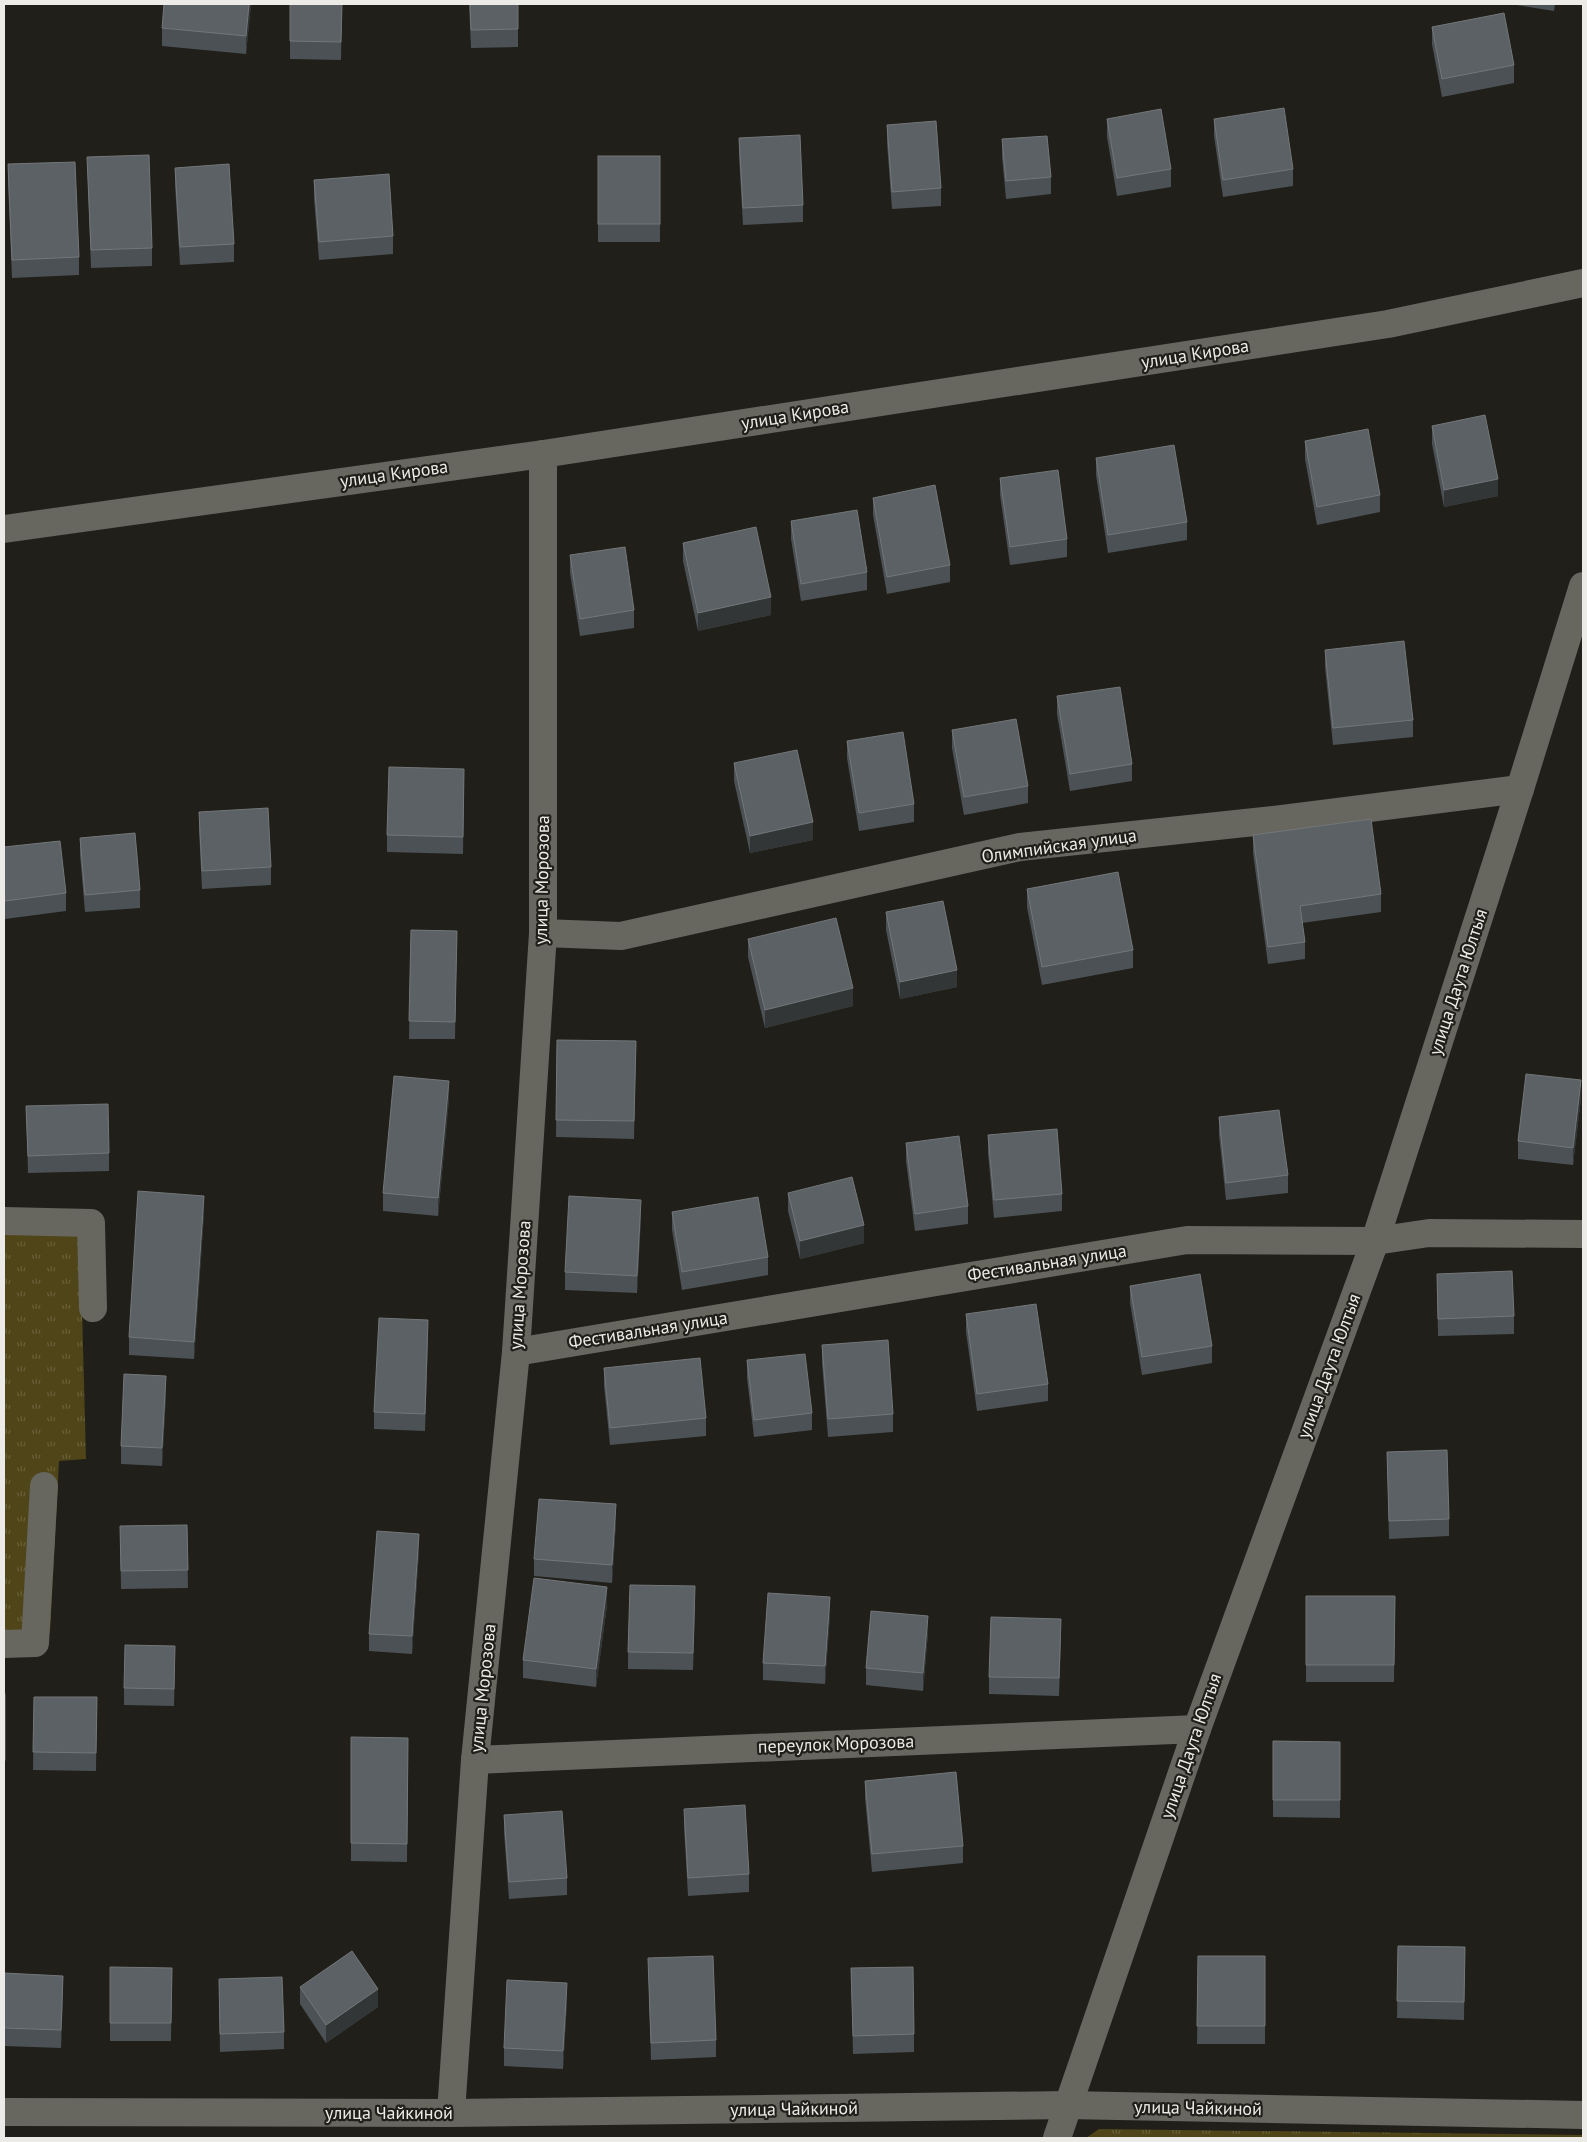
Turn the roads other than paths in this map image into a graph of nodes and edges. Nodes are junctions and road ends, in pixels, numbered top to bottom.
1 (1583, 283) edge
2 (543, 454) junction
3 (4, 529) edge
4 (1583, 586) edge
5 (1520, 789) junction
6 (543, 932) junction
7 (4, 1221) edge
8 (1583, 1234) edge
9 (1375, 1241) junction
10 (93, 1308) dead end
11 (516, 1352) junction
12 (44, 1486) dead end
13 (4, 1644) edge
14 (1196, 1729) junction
15 (475, 1760) junction
16 (1066, 2105) junction
17 (4, 2112) edge
18 (451, 2113) junction
19 (1583, 2115) edge
20 (1056, 2138) edge

1 - 2 street, улица Кирова
2 - 3 street, улица Кирова
2 - 6 street, улица Морозова
4 - 5 street, улица Даута Юлтыя
5 - 6 street, Олимпийская улица
5 - 9 street, улица Даута Юлтыя
6 - 11 street, улица Морозова
7 - 10 street
8 - 9 street, Фестивальная улица
9 - 11 street, Фестивальная улица
9 - 14 street, улица Даута Юлтыя
11 - 15 street, улица Морозова
12 - 13 street
14 - 15 street, переулок Морозова
14 - 16 street, улица Даута Юлтыя
15 - 18 street, улица Морозова
16 - 18 street, улица Чайкиной
16 - 19 street, улица Чайкиной
16 - 20 street, улица Даута Юлтыя
17 - 18 street, улица Чайкиной

